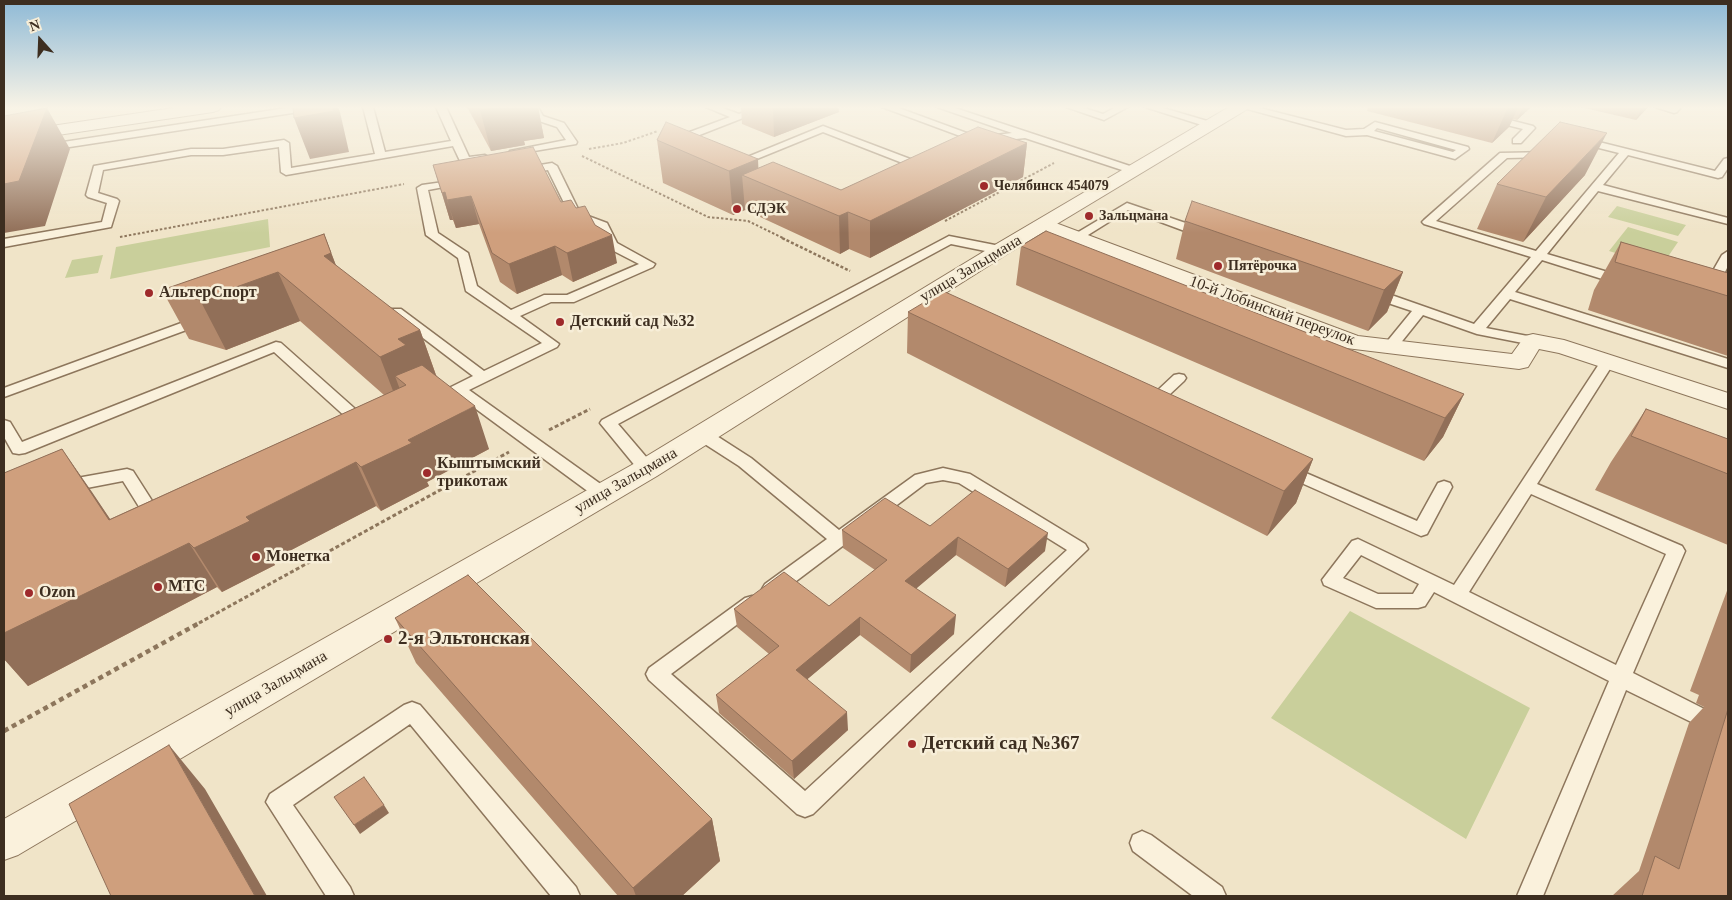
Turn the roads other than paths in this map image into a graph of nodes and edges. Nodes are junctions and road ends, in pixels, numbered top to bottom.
1 (37, 149) edge
2 (243, 149) edge
3 (284, 149) edge
4 (379, 149) edge
5 (421, 149) edge
6 (459, 149) edge
7 (533, 149) edge
8 (682, 149) edge
9 (770, 149) edge
10 (879, 149) edge
11 (1067, 149) edge
12 (1169, 149) edge
13 (1429, 149) edge
14 (1464, 149) edge
15 (1610, 149) edge
16 (685, 150) edge
17 (1625, 152) junction
18 (4, 154) edge
19 (1559, 154) edge
20 (381, 156) junction
21 (1728, 161) edge
22 (1132, 170) junction
23 (506, 174) edge
24 (741, 174) edge
25 (905, 176) edge
26 (1723, 176) edge
27 (478, 179) edge
28 (1596, 187) junction
29 (1728, 221) edge
30 (1045, 225) junction
31 (1076, 237) junction
32 (1218, 238) edge
33 (4, 243) edge
34 (1000, 250) junction
35 (1539, 255) junction
36 (1728, 255) edge
37 (1634, 284) edge
38 (1356, 287) edge
39 (1507, 294) junction
40 (384, 303) edge
41 (1701, 305) edge
42 (1420, 310) junction
43 (217, 314) edge
44 (510, 315) junction
45 (1477, 330) junction
46 (1533, 341) junction
47 (1390, 348) junction
48 (1608, 362) junction
49 (1728, 364) edge
50 (483, 377) junction
51 (1179, 378) dead end
52 (458, 389) junction
53 (4, 393) edge
54 (1130, 399) edge
55 (1728, 401) edge
56 (423, 406) edge
57 (1148, 407) junction
58 (1166, 415) edge
59 (4, 425) edge
60 (704, 435) junction
61 (353, 439) edge
62 (19, 449) junction
63 (1275, 464) edge
64 (28, 466) edge
65 (647, 469) junction
66 (1527, 486) junction
67 (1444, 487) dead end
68 (51, 489) edge
69 (603, 494) junction
70 (169, 523) edge
71 (839, 539) junction
72 (1430, 582) junction
73 (1457, 595) junction
74 (1620, 677) junction
75 (1728, 731) edge
76 (4, 841) edge
77 (1142, 843) dead end
78 (341, 896) edge
79 (567, 896) edge
80 (1213, 896) edge
81 (1530, 896) edge

1 - 18 lane
2 - 33 lane
3 - 20 lane
4 - 20 lane
5 - 20 lane
6 - 7 lane
8 - 16 lane
9 - 24 lane
10 - 25 lane
11 - 22 lane
12 - 22 street, улица Зальцмана
13 - 14 lane
15 - 17 lane
17 - 26 lane
17 - 28 lane
19 - 35 lane
21 - 26 lane
22 - 30 street, улица Зальцмана
23 - 44 lane
27 - 44 lane
28 - 29 lane
28 - 35 lane
30 - 31 street, 10-й Лобинский переулок
30 - 34 street, улица Зальцмана
31 - 32 lane
31 - 47 street, 10-й Лобинский переулок
34 - 60 street, улица Зальцмана
34 - 65 lane
35 - 37 lane
35 - 39 lane
36 - 41 lane
38 - 42 lane
39 - 45 lane
39 - 49 lane
40 - 50 lane
42 - 45 lane
42 - 47 lane
43 - 53 lane
44 - 50 lane
45 - 46 lane
46 - 47 street, 10-й Лобинский переулок
46 - 48 street
48 - 55 street
48 - 66 lane
50 - 52 lane
51 - 57 lane
52 - 56 lane
52 - 69 lane
54 - 57 lane
57 - 58 lane
59 - 62 lane
60 - 65 street, улица Зальцмана
60 - 71 lane
61 - 62 lane
62 - 64 lane
63 - 67 lane
65 - 69 street, улица Зальцмана
66 - 73 lane
66 - 74 lane
68 - 70 lane
69 - 76 street, улица Зальцмана
71 - 71 lane
72 - 72 lane
72 - 73 lane
73 - 74 lane
74 - 75 lane
74 - 81 lane
77 - 80 lane
78 - 79 lane

